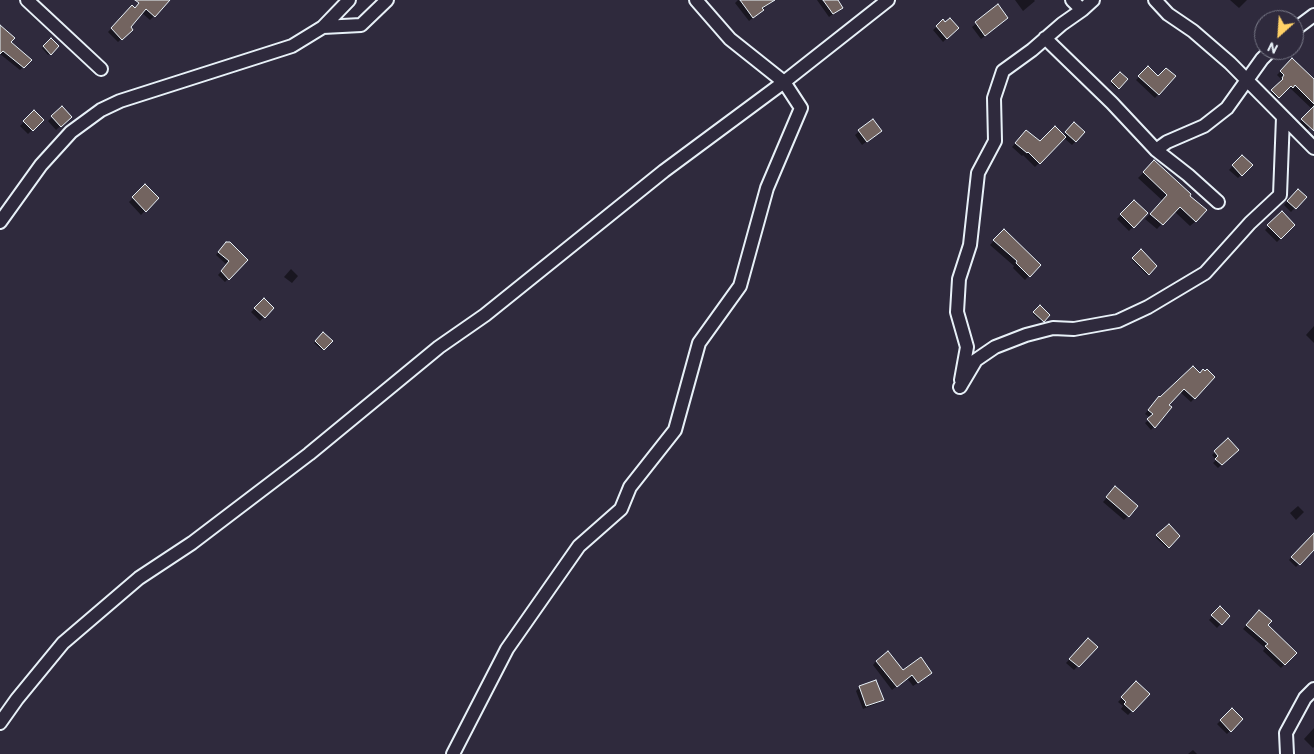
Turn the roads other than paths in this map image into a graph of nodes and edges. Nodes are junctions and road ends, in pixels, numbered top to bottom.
1 (27, 0) edge
2 (349, 0) edge
3 (387, 0) edge
4 (888, 0) edge
5 (1072, 0) edge
6 (1092, 0) edge
7 (1155, 0) edge
8 (699, 1) edge
9 (1082, 10) junction
10 (323, 27) junction
11 (1045, 38) junction
12 (1261, 60) edge
13 (101, 69) dead end
14 (1246, 80) junction
15 (784, 82) junction
16 (1283, 117) junction
17 (1314, 148) edge
18 (1156, 150) junction
19 (1218, 202) dead end
20 (0, 222) edge
21 (1314, 689) edge
22 (0, 723) edge
23 (453, 754) edge
24 (1286, 754) edge

1 - 13 street
2 - 10 street
3 - 10 street
4 - 15 street
5 - 9 street
6 - 9 street
7 - 14 street
8 - 15 street
9 - 11 street
10 - 20 street
11 - 16 street
11 - 18 street
12 - 14 street
14 - 16 street
14 - 18 street
15 - 22 street
15 - 23 street
16 - 17 street
18 - 19 street
21 - 24 street

